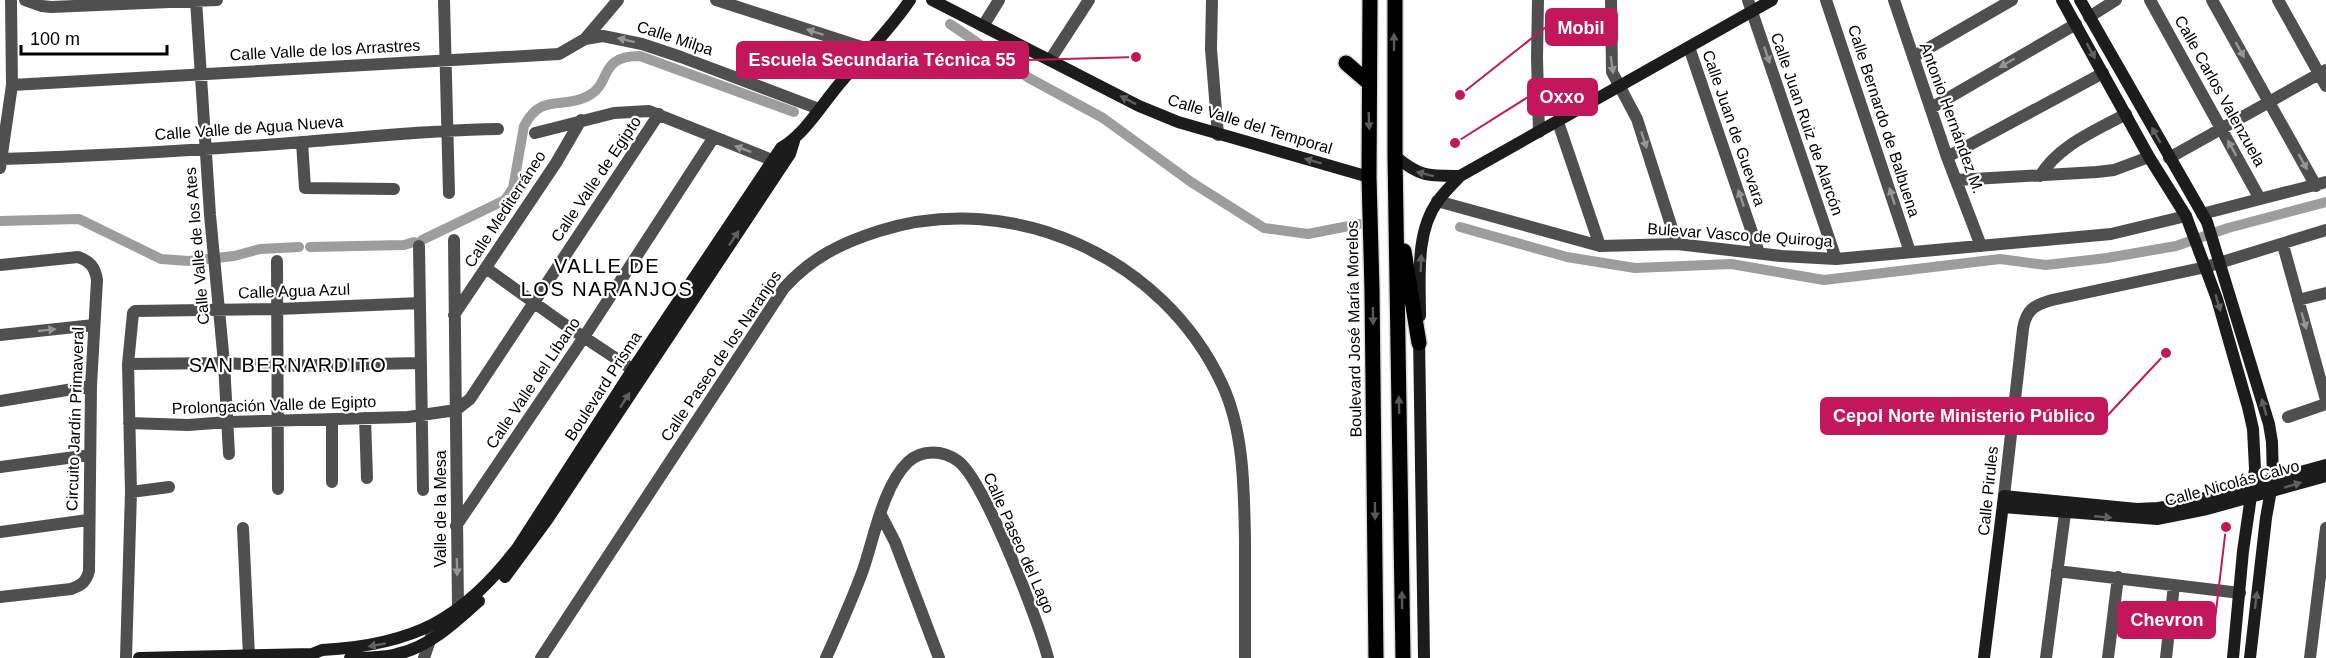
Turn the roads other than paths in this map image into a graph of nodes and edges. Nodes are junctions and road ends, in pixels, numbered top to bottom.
1 (11, 0) edge
2 (25, 0) edge
3 (217, 0) edge
4 (444, 0) edge
5 (618, 0) edge
6 (716, 0) edge
7 (910, 0) edge
8 (932, 0) edge
9 (999, 0) edge
10 (1089, 0) edge
11 (1212, 0) edge
12 (1370, 0) edge
13 (1395, 0) edge
14 (1538, 0) edge
15 (1611, 0) edge
16 (1772, 0) edge
17 (1826, 0) edge
18 (2012, 0) edge
19 (2062, 0) edge
20 (2080, 0) edge
21 (2116, 0) edge
22 (2150, 0) edge
23 (2212, 0) edge
24 (2278, 0) edge
25 (196, 1) edge
26 (1897, 1) edge
27 (1750, 6) edge
28 (2089, 17) junction
29 (2076, 24) junction
30 (983, 26) junction
31 (585, 39) junction
32 (1689, 47) junction
33 (871, 50) junction
34 (1913, 57) junction
35 (445, 60) junction
36 (1050, 60) junction
37 (1346, 63) dead end
38 (6, 67) edge
39 (2323, 71) edge
40 (201, 73) junction
41 (2103, 73) junction
42 (1368, 82) junction
43 (12, 85) junction
44 (2326, 86) edge
45 (1620, 87) junction
46 (2268, 101) junction
47 (1930, 108) junction
48 (819, 109) junction
49 (659, 114) junction
50 (2126, 114) junction
51 (581, 120) junction
52 (1558, 122) junction
53 (498, 129) dead end
54 (2222, 129) junction
55 (448, 131) junction
56 (1539, 132) junction
57 (535, 133) dead end
58 (1218, 135) junction
59 (714, 137) junction
60 (2, 141) edge
61 (302, 142) junction
62 (206, 148) junction
63 (1395, 156) junction
64 (1947, 157) junction
65 (2149, 157) junction
66 (2169, 158) junction
67 (777, 163) junction
68 (1, 164) edge
69 (1460, 176) junction
70 (2040, 176) junction
71 (1369, 177) junction
72 (1956, 180) junction
73 (2321, 184) edge
74 (394, 189) dead end
75 (449, 193) dead end
76 (1396, 196) junction
77 (2260, 199) junction
78 (1437, 201) junction
79 (2205, 218) junction
80 (2189, 221) junction
81 (2326, 230) edge
82 (454, 240) dead end
83 (1677, 244) junction
84 (2283, 245) junction
85 (419, 246) dead end
86 (1600, 246) junction
87 (1981, 246) junction
88 (1910, 252) junction
89 (1759, 253) junction
90 (1836, 259) junction
91 (277, 261) dead end
92 (2221, 263) junction
93 (0, 265) edge
94 (2206, 267) junction
95 (486, 268) junction
96 (2326, 293) edge
97 (2298, 300) junction
98 (420, 303) junction
99 (534, 303) junction
100 (219, 309) junction
101 (278, 309) junction
102 (454, 316) junction
103 (94, 325) junction
104 (0, 335) edge
105 (584, 337) junction
106 (1419, 343) junction
107 (224, 363) junction
108 (421, 363) junction
109 (128, 364) junction
110 (278, 366) junction
111 (637, 372) junction
112 (91, 386) junction
113 (0, 400) edge
114 (2326, 402) edge
115 (456, 410) junction
116 (420, 415) junction
117 (2288, 417) dead end
118 (365, 418) junction
119 (332, 420) junction
120 (276, 421) junction
121 (228, 422) junction
122 (129, 423) junction
123 (90, 454) junction
124 (229, 454) dead end
125 (2326, 465) edge
126 (0, 466) edge
127 (2326, 476) edge
128 (367, 478) dead end
129 (332, 482) dead end
130 (2272, 486) junction
131 (169, 487) dead end
132 (278, 489) dead end
133 (423, 490) dead end
134 (2252, 491) junction
135 (131, 492) junction
136 (2003, 502) junction
137 (2065, 513) junction
138 (881, 515) junction
139 (88, 520) junction
140 (456, 526) junction
141 (243, 528) dead end
142 (2326, 528) edge
143 (0, 531) edge
144 (2326, 535) edge
145 (2058, 571) junction
146 (2118, 577) junction
147 (2174, 585) junction
148 (2240, 593) junction
149 (0, 597) edge
150 (458, 608) junction
151 (432, 626) junction
152 (414, 634) junction
153 (431, 639) junction
154 (405, 655) edge
155 (249, 656) junction
156 (318, 656) edge
157 (126, 658) edge
158 (139, 658) edge
159 (350, 658) edge
160 (367, 658) edge
161 (424, 658) edge
162 (541, 658) edge
163 (826, 658) edge
164 (939, 658) edge
165 (1047, 658) edge
166 (1245, 658) edge
167 (1376, 658) edge
168 (1403, 658) edge
169 (1424, 658) edge
170 (1984, 658) edge
171 (2046, 658) edge
172 (2108, 658) edge
173 (2166, 658) edge
174 (2233, 658) edge
175 (2250, 658) edge
176 (2310, 658) edge

1 - 38 street
2 - 25 street
3 - 25 street
4 - 35 street
5 - 31 street, Calle Valle de los Arrastres
33 -> 6 street
7 - 33 street, Boulevard Prisma
8 - 30 street, Calle Valle del Temporal
9 - 30 street
10 - 36 street
11 - 58 street
12 - 42 main road, Boulevard José María Morelos
63 -> 13 main road
14 - 56 street
15 -> 45 street
16 - 27 street
88 -> 17 street, Calle Bernardo de Balbuena
18 - 34 street
19 - 29 street
20 - 28 street
21 - 28 street
22 - 54 street, Calle Carlos Valenzuela
23 -> 46 street
24 - 39 street
25 - 40 street, Calle Valle de los Ates
26 - 34 street, Antonio Hernández M.
27 - 32 street
27 -> 90 street, Calle Juan Ruiz de Alarcón
66 -> 28 street
29 -> 41 street
29 -> 47 street
30 - 36 street, Calle Valle del Temporal
31 - 35 street, Calle Valle de los Arrastres
48 -> 31 street, Calle Milpa
32 - 45 street
89 -> 32 street, Calle Juan de Guevara
33 - 48 street, Boulevard Prisma
34 - 47 street, Antonio Hernández M.
35 - 40 street, Calle Valle de los Arrastres
35 - 55 street
58 -> 36 street, Calle Valle del Temporal
37 - 42 main road
38 - 43 street
39 - 44 street
39 - 46 street
40 - 43 street, Calle Valle de los Arrastres
40 - 62 street, Calle Valle de los Ates
41 - 50 street
41 - 64 street
42 -> 71 main road, Boulevard José María Morelos
43 - 60 street
45 - 52 street
45 -> 83 street
46 - 54 street
46 -> 73 street
47 - 64 street, Antonio Hernández M.
48 - 67 street, Boulevard Prisma
49 - 51 street
49 - 59 street
49 - 99 street, Calle Valle de Egipto
50 - 65 street
50 - 70 street
51 - 57 street
51 - 95 street, Calle Mediterráneo
52 - 56 street
52 - 86 street
53 - 55 street, Calle Valle de Agua Nueva
54 - 66 street
77 -> 54 street, Calle Carlos Valenzuela
55 - 61 street, Calle Valle de Agua Nueva
55 - 75 street
56 - 69 street
71 -> 58 street, Calle Valle del Temporal
67 -> 59 street
59 - 105 street, Calle Valle del Líbano
60 - 68 street
61 - 62 street, Calle Valle de Agua Nueva
61 - 74 street
62 - 68 street, Calle Valle de Agua Nueva
62 - 100 street, Calle Valle de los Ates
69 -> 63 street
63 - 76 main road
64 - 72 street, Antonio Hernández M.
65 - 70 street
65 - 80 street
66 - 79 street
67 - 111 street, Boulevard Prisma
69 - 78 street
70 - 72 street
71 -> 167 main road, Boulevard José María Morelos
72 - 87 street, Antonio Hernández M.
73 - 77 street
76 - 106 main road
168 -> 76 main road
77 - 79 street
78 - 86 street, Bulevar Vasco de Quiroga
106 -> 78 street
79 - 92 street
80 - 87 street, Bulevar Vasco de Quiroga
80 - 94 street
81 - 84 street, Calle Pirules
82 - 102 street, Valle de la Mesa
83 - 86 street, Bulevar Vasco de Quiroga
83 - 89 street, Bulevar Vasco de Quiroga
84 - 92 street, Calle Pirules
84 - 97 street
85 - 98 street
87 - 88 street, Bulevar Vasco de Quiroga
88 - 90 street, Bulevar Vasco de Quiroga
89 - 90 street, Bulevar Vasco de Quiroga
91 - 101 street
92 - 94 street, Calle Pirules
130 -> 92 street
93 - 103 street, Circuito Jardín Primaveral
94 -> 134 street
94 - 136 street, Calle Pirules
95 - 99 street
95 - 102 street, Calle Mediterráneo
96 - 97 street
97 -> 114 street
98 - 101 street, Calle Agua Azul
98 - 108 street
99 - 105 street
99 - 115 street, Calle Valle de Egipto
100 - 101 street, Calle Agua Azul
100 - 107 street, Calle Valle de los Ates
100 - 109 street, Calle Agua Azul
101 - 110 street
102 - 115 street, Valle de la Mesa
104 -> 103 street
103 - 112 street, Circuito Jardín Primaveral
105 - 111 street
105 - 140 street, Calle Valle del Líbano
106 - 169 street
107 - 109 street
107 - 110 street
107 - 121 street, Calle Valle de los Ates
108 - 110 street
108 - 116 street
109 - 122 street
110 - 120 street
111 - 150 street, Boulevard Prisma
153 -> 111 street, Boulevard Prisma
112 - 113 street
112 - 123 street, Circuito Jardín Primaveral
114 - 117 street
115 - 116 street, Prolongación Valle de Egipto
115 - 140 street, Valle de la Mesa
116 - 118 street, Prolongación Valle de Egipto
116 - 133 street
118 - 119 street, Prolongación Valle de Egipto
118 - 128 street
119 - 120 street, Prolongación Valle de Egipto
119 - 129 street
120 - 121 street, Prolongación Valle de Egipto
120 - 132 street
121 - 122 street, Prolongación Valle de Egipto
121 - 124 street, Calle Valle de los Ates
122 - 135 street
123 - 126 street
123 - 139 street, Circuito Jardín Primaveral
125 - 130 street, Calle Nicolás Calvo
130 -> 127 street, Calle Nicolás Calvo
130 - 134 street, Calle Nicolás Calvo
175 -> 130 street
131 - 135 street
134 - 136 street, Calle Nicolás Calvo
137 -> 134 street, Calle Nicolás Calvo
134 - 148 street
135 - 157 street
136 - 137 street, Calle Nicolás Calvo
136 - 170 street, Calle Pirules
137 - 145 street
138 - 163 street, Calle Paseo del Lago
138 - 164 street
138 - 165 street, Calle Paseo del Lago
139 - 143 street
139 - 149 street, Circuito Jardín Primaveral
140 -> 150 street, Valle de la Mesa
141 - 155 street
142 - 144 street
144 - 176 street
145 - 146 street
145 - 171 street
146 - 147 street
146 - 172 street
147 - 148 street
147 - 173 street
148 - 174 street
150 - 151 street, Boulevard Prisma
151 - 152 street, Boulevard Prisma
151 - 153 street
152 - 154 street
152 -> 156 street, Boulevard Prisma
153 - 154 street, Boulevard Prisma
153 - 161 street
154 - 160 street, Boulevard Prisma
155 - 156 street, Boulevard Prisma
155 - 158 street, Boulevard Prisma
159 - 160 street, Boulevard Prisma
162 - 166 street, Calle Paseo de los Naranjos

